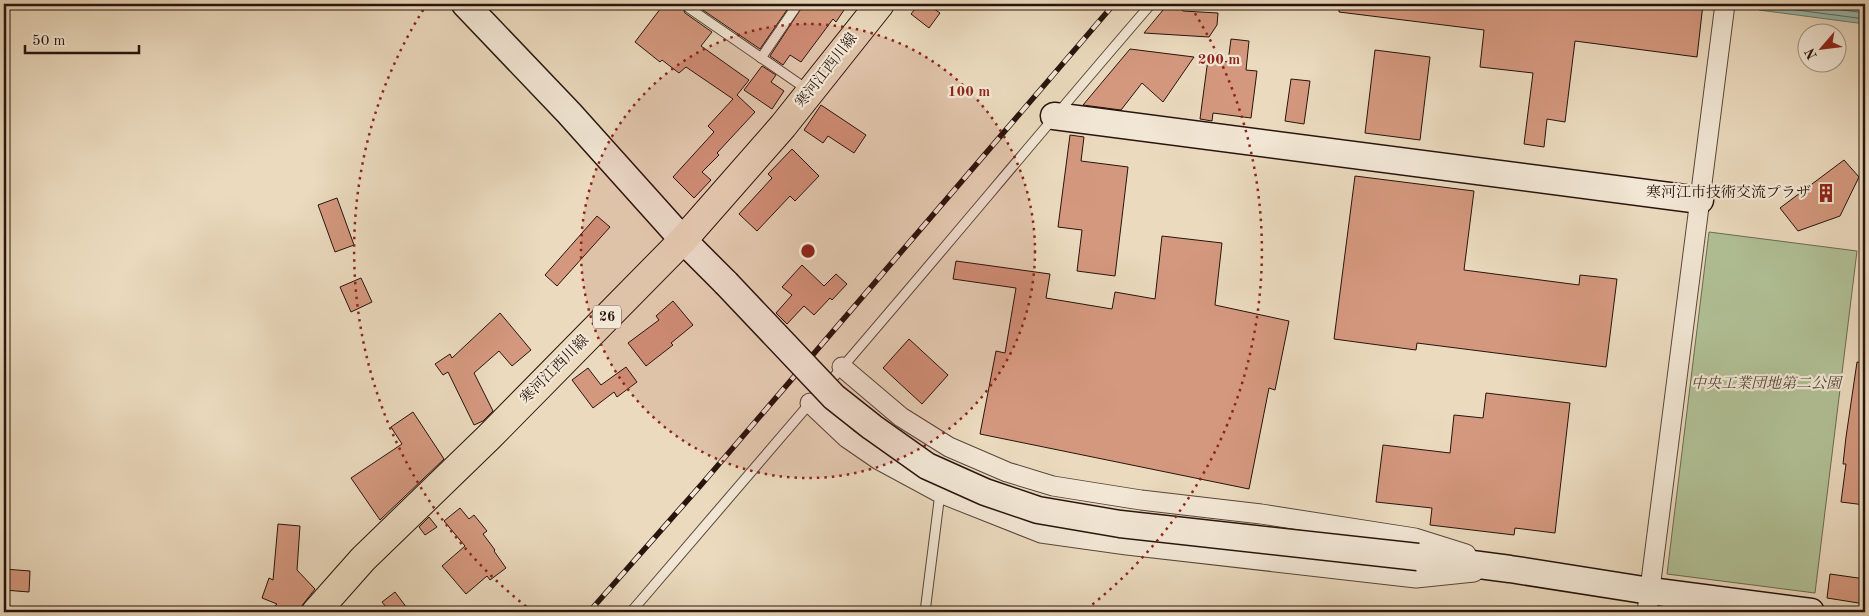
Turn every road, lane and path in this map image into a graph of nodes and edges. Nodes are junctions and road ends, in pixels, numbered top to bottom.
1 (465, 4) edge
2 (798, 4) edge
3 (880, 4) edge
4 (1151, 4) edge
5 (1725, 4) edge
6 (689, 8) dead end
7 (761, 58) junction
8 (810, 92) junction
9 (1054, 116) junction
10 (1700, 200) junction
11 (683, 240) junction
12 (842, 367) junction
13 (810, 403) junction
14 (940, 493) junction
15 (1510, 569) junction
16 (1648, 602) edge
17 (316, 612) edge
18 (631, 612) edge
19 (925, 612) edge
20 (1811, 612) edge

1 - 11 street
2 - 7 lane
3 - 8 main road, 寒河江西川線 / 26
4 - 9 lane
5 - 10 street
6 - 7 lane
7 - 8 lane
8 - 11 main road, 寒河江西川線 / 26
9 - 10 street
9 - 12 lane
10 - 16 street
11 - 15 street, bridge
11 - 17 main road, 寒河江西川線 / 26
12 - 13 lane
12 - 15 street
13 - 14 street
13 - 18 lane
14 - 15 street
14 - 19 lane
15 - 16 street
16 - 20 street

